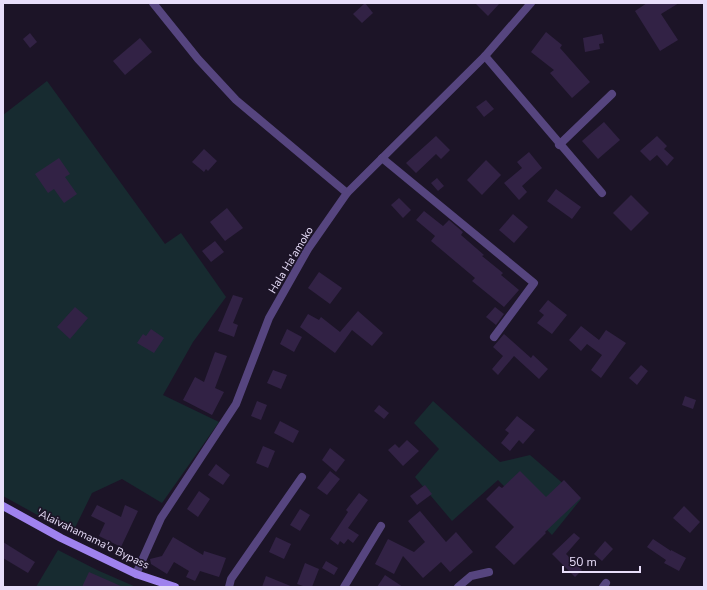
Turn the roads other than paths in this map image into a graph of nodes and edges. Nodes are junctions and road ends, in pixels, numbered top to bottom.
1 (153, 3) edge
2 (531, 3) edge
3 (485, 56) junction
4 (612, 94) dead end
5 (559, 144) junction
6 (382, 158) junction
7 (347, 193) junction
8 (602, 193) dead end
9 (494, 337) dead end
10 (302, 477) dead end
11 (3, 506) edge
12 (381, 526) dead end
13 (489, 572) dead end
14 (136, 574) junction
15 (175, 587) edge
16 (229, 587) edge
17 (344, 587) edge
18 (458, 587) edge

1 - 7 street
2 - 3 street, Hala Ha'amoko
3 - 5 street
3 - 6 street, Hala Ha'amoko
4 - 5 street
5 - 8 street
6 - 7 street, Hala Ha'amoko
6 - 9 street
7 - 14 street, Hala Ha'amoko
10 - 16 street
11 - 14 main road, 'Alaivahamama'o Bypass
12 - 17 street
13 - 18 street
14 - 15 main road, 'Alaivahamama'o Bypass

